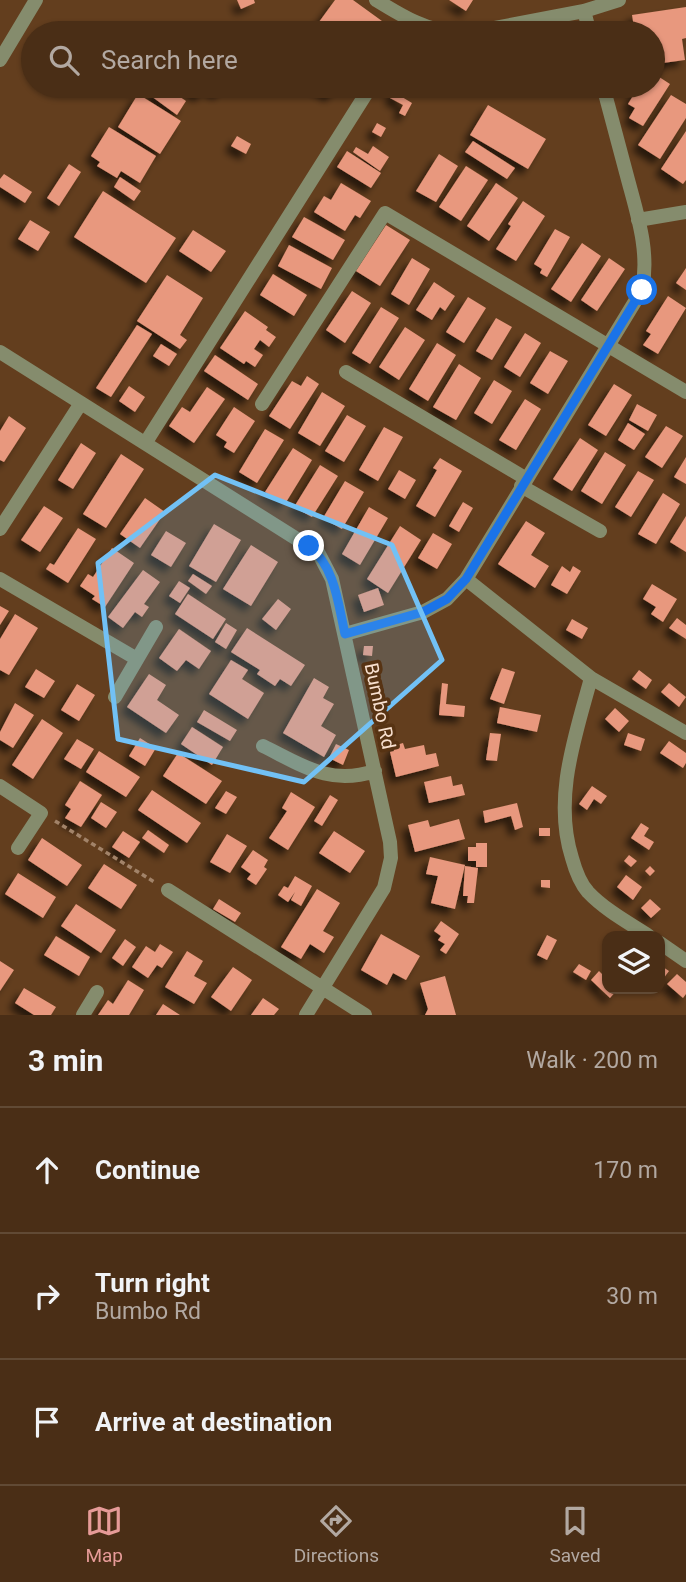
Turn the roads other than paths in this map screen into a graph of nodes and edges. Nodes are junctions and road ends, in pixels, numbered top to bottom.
1 (36, 0) edge
2 (376, 0) edge
3 (619, 0) edge
4 (584, 11) junction
5 (23, 21) edge
6 (400, 21) edge
7 (531, 21) edge
8 (587, 21) edge
9 (21, 25) edge
10 (0, 60) edge
11 (363, 98) edge
12 (606, 98) edge
13 (686, 212) edge
14 (638, 220) junction
15 (609, 346) junction
16 (0, 352) edge
17 (346, 372) dead end
18 (686, 392) edge
19 (81, 403) junction
20 (262, 404) dead end
21 (146, 442) junction
22 (523, 482) junction
23 (0, 529) edge
24 (600, 531) dead end
25 (0, 579) edge
26 (466, 579) junction
27 (156, 626) dead end
28 (345, 634) junction
29 (137, 659) junction
30 (591, 678) junction
31 (115, 697) dead end
32 (686, 733) edge
33 (263, 746) dead end
34 (375, 771) junction
35 (0, 786) edge
36 (18, 848) dead end
37 (168, 890) road end
38 (642, 931) edge
39 (665, 946) edge
40 (686, 961) edge
41 (322, 988) junction
42 (97, 992) dead end
43 (83, 1015) edge
44 (306, 1015) edge
45 (365, 1015) edge

1 - 5 street
2 - 6 street
3 - 4 street
4 - 7 street
4 - 8 street
9 - 10 street
11 - 21 street
12 - 14 street
13 - 14 street
14 - 15 street
15 - 18 street
15 - 20 street
15 - 22 street
16 - 19 street, Bumbo Rd
17 - 22 street
19 - 21 street, Bumbo Rd
19 - 23 street
21 - 28 street, Bumbo Rd
22 - 24 street
22 - 26 street
25 - 29 street
26 - 28 street
26 - 30 street
27 - 29 street
28 - 34 street, Bumbo Rd
29 - 31 street
30 - 32 street
30 - 38 street
33 - 34 street
34 - 41 street, Bumbo Rd
35 - 36 street
37 - 41 street
39 - 40 street
41 - 44 street, Bumbo Rd
41 - 45 street
42 - 43 street

